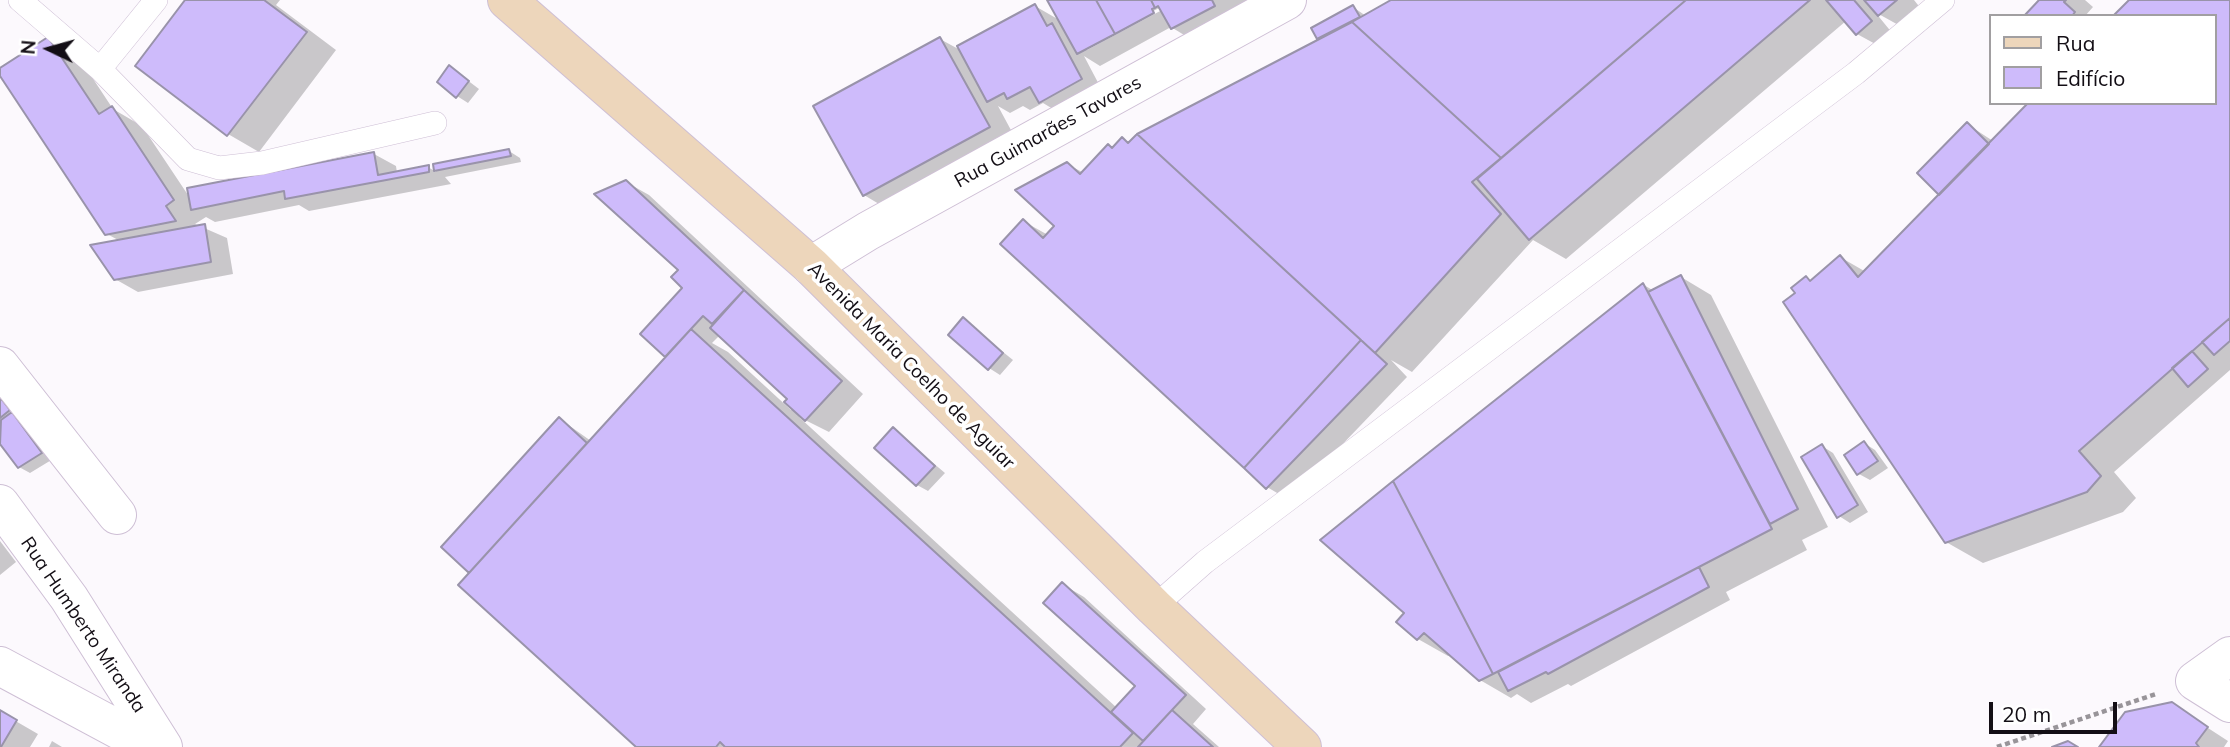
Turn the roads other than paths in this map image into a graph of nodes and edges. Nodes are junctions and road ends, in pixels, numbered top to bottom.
1 (20, 0) edge
2 (156, 0) edge
3 (507, 0) edge
4 (1287, 0) edge
5 (1943, 0) edge
6 (100, 69) junction
7 (435, 123) dead end
8 (811, 266) junction
9 (0, 366) edge
10 (0, 505) edge
11 (117, 515) dead end
12 (1154, 607) junction
13 (2230, 656) edge
14 (0, 666) edge
15 (2230, 704) edge
16 (1288, 742) edge
17 (151, 747) edge
18 (163, 747) edge

1 - 6 lane
2 - 6 lane
3 - 8 main road, Avenida Maria Coelho de Aguiar
4 - 8 street, Rua Guimarães Tavares
5 - 12 lane
6 - 7 lane
8 - 12 main road, Avenida Maria Coelho de Aguiar
9 - 11 street
10 - 18 street, Rua Humberto Miranda
12 - 16 main road, Avenida Maria Coelho de Aguiar
13 - 15 street
14 - 17 street

